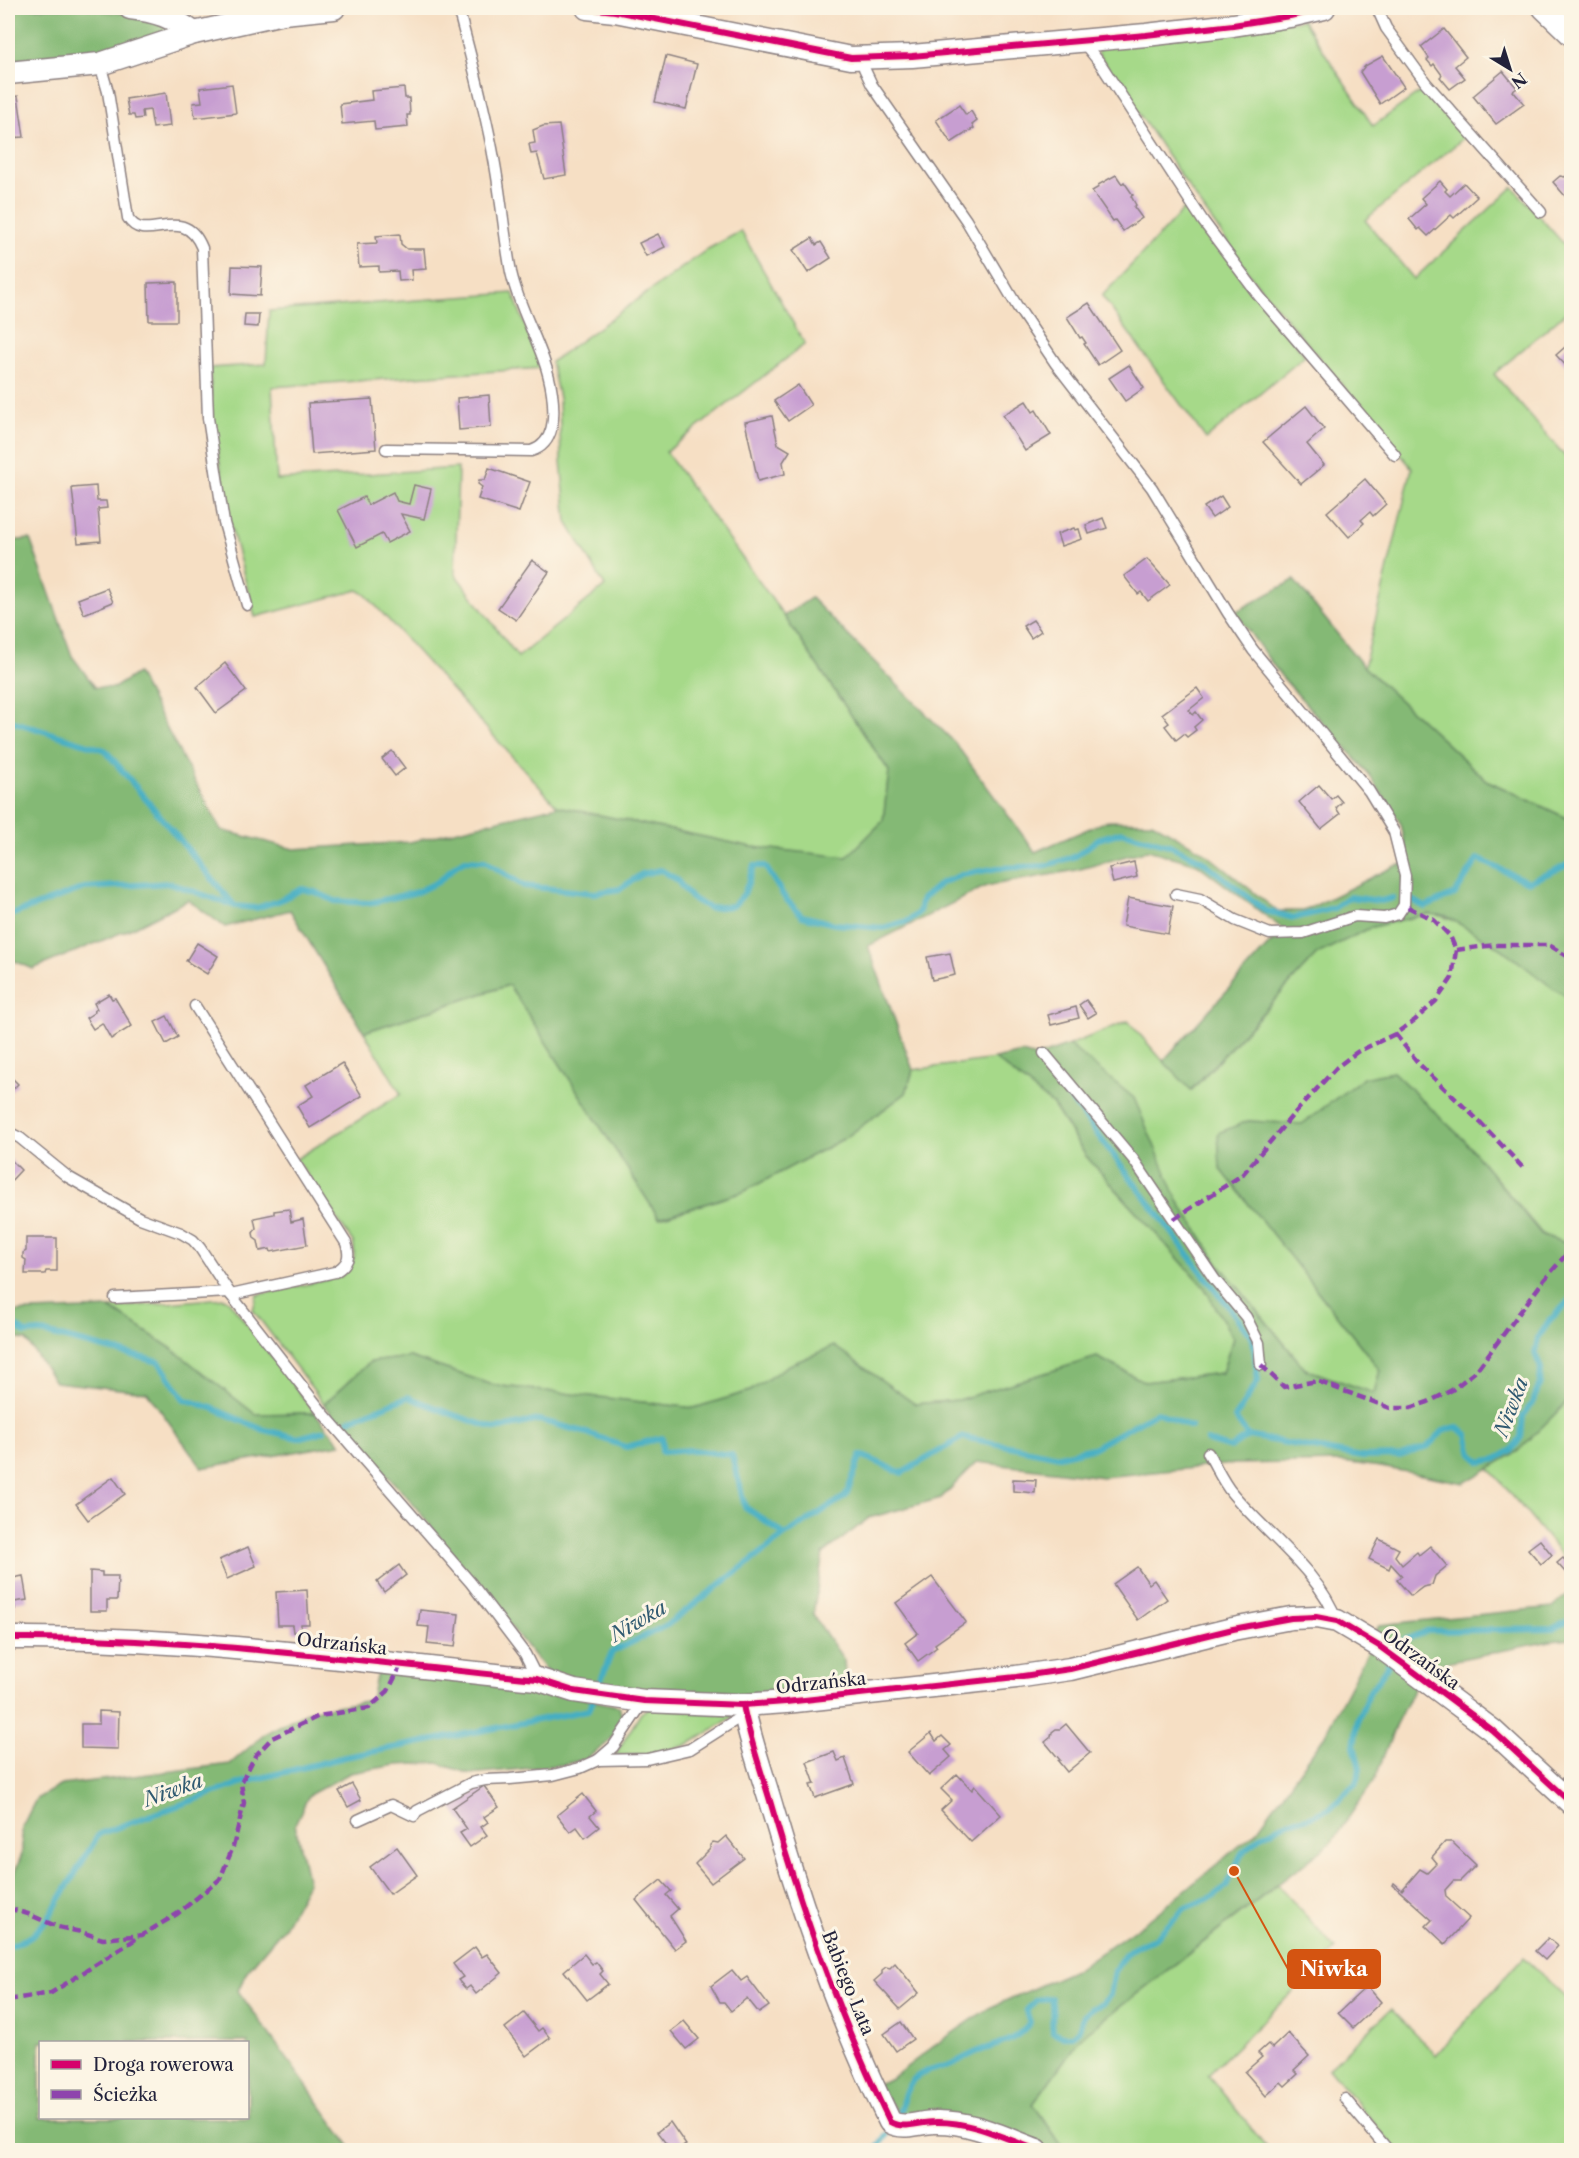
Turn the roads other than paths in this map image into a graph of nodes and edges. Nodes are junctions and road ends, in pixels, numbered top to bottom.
1 (130, 8) edge
2 (334, 8) edge
3 (458, 8) edge
4 (587, 8) edge
5 (1323, 8) edge
6 (1377, 8) edge
7 (1544, 8) edge
8 (194, 33) junction
9 (1572, 35) edge
10 (1082, 40) junction
11 (863, 57) junction
12 (100, 64) junction
13 (8, 73) edge
14 (1541, 212) dead end
15 (386, 449) dead end
16 (1395, 455) dead end
17 (247, 604) dead end
18 (1176, 894) dead end
19 (195, 1006) dead end
20 (1044, 1053) dead end
21 (8, 1132) edge
22 (230, 1293) junction
23 (115, 1298) dead end
24 (1261, 1365) dead end
25 (1208, 1453) dead end
26 (1337, 1621) junction
27 (8, 1638) edge
28 (537, 1679) junction
29 (644, 1701) junction
30 (744, 1709) junction
31 (598, 1760) junction
32 (1572, 1804) edge
33 (358, 1820) dead end
34 (1345, 2099) dead end
35 (1037, 2151) edge
36 (1388, 2151) edge

1 - 8 street
2 - 8 street
3 - 15 lane
4 - 11 street
5 - 10 street
6 - 14 lane
7 - 9 street
8 - 12 street
10 - 11 street
10 - 16 lane
11 - 18 lane
12 - 13 street
12 - 17 lane
19 - 22 lane
20 - 24 lane
21 - 22 lane
22 - 23 lane
22 - 28 lane
25 - 26 lane
26 - 30 street, Odrzańska
26 - 32 street, Odrzańska
27 - 28 street, Odrzańska
28 - 29 street, Odrzańska
29 - 30 street, Odrzańska
29 - 31 lane
30 - 31 lane
30 - 35 street, Babiego Lata
31 - 33 lane
34 - 36 lane

